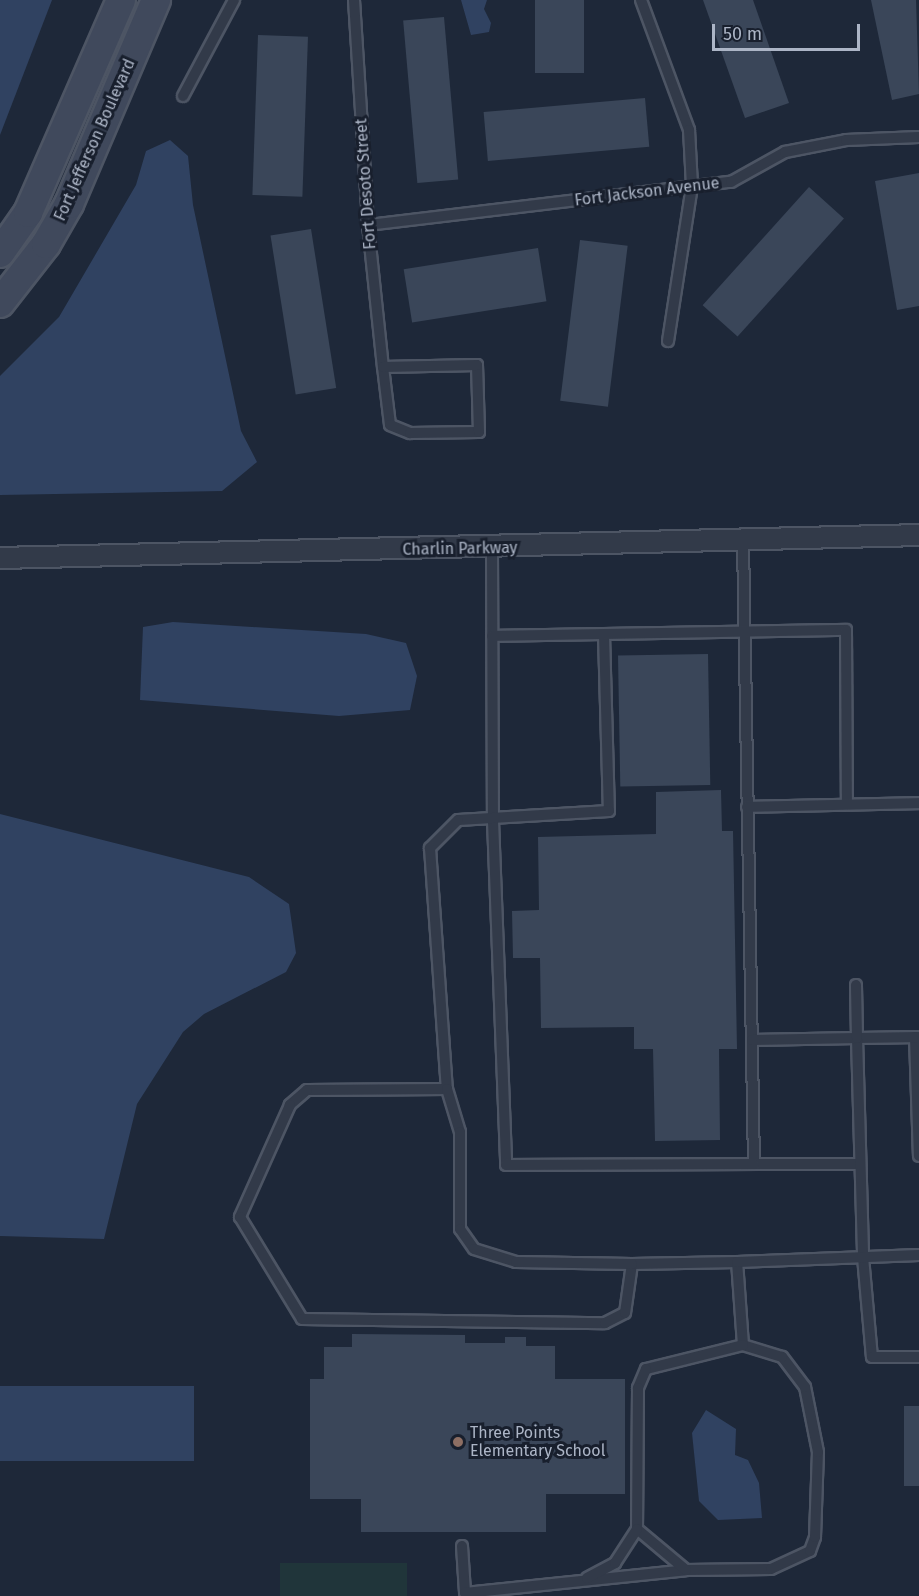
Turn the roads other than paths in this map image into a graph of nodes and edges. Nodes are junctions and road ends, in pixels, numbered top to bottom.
1 (121, 0) edge
2 (156, 0) edge
3 (234, 0) edge
4 (354, 0) edge
5 (641, 0) edge
6 (183, 96) dead end
7 (919, 137) edge
8 (693, 186) junction
9 (368, 225) junction
10 (0, 253) edge
11 (0, 303) edge
12 (668, 340) dead end
13 (383, 367) junction
14 (919, 535) edge
15 (743, 541) junction
16 (492, 548) junction
17 (0, 558) edge
18 (745, 632) junction
19 (604, 635) junction
20 (492, 636) junction
21 (919, 803) edge
22 (847, 804) junction
23 (747, 807) junction
24 (493, 821) junction
25 (856, 985) dead end
26 (917, 1037) edge
27 (857, 1038) junction
28 (752, 1040) junction
29 (447, 1089) junction
30 (919, 1156) edge
31 (754, 1164) junction
32 (860, 1164) junction
33 (919, 1255) edge
34 (863, 1257) junction
35 (737, 1262) junction
36 (632, 1264) junction
37 (743, 1345) junction
38 (919, 1357) edge
39 (637, 1529) junction
40 (462, 1546) dead end
41 (686, 1569) junction
42 (582, 1581) junction

1 - 10 street, Fort Jefferson Boulevard
2 - 11 street, Fort Jefferson Boulevard
3 - 6 lane
4 - 9 lane, Fort Desoto Street
5 - 8 lane
7 - 8 lane, Fort Jackson Avenue
8 - 9 lane, Fort Jackson Avenue
8 - 12 lane
9 - 13 lane, Fort Desoto Street
13 - 13 lane, Fort Desoto Street
14 - 15 street, Charlin Parkway
15 - 16 street, Charlin Parkway
15 - 18 lane
16 - 17 street, Charlin Parkway
16 - 20 lane
18 - 19 lane
18 - 22 lane
18 - 23 lane
19 - 20 lane
19 - 24 lane
20 - 24 lane
21 - 22 lane
22 - 23 lane
23 - 28 lane
24 - 29 lane
24 - 31 lane
25 - 27 lane
26 - 27 lane
26 - 30 lane
27 - 28 lane
27 - 32 lane
28 - 31 lane
29 - 36 lane
29 - 36 lane
31 - 32 lane
32 - 34 lane
33 - 34 lane
34 - 35 lane
34 - 38 lane
35 - 36 lane
35 - 37 lane
37 - 39 lane
37 - 41 lane
39 - 41 lane
39 - 42 lane
40 - 42 lane
41 - 42 lane

